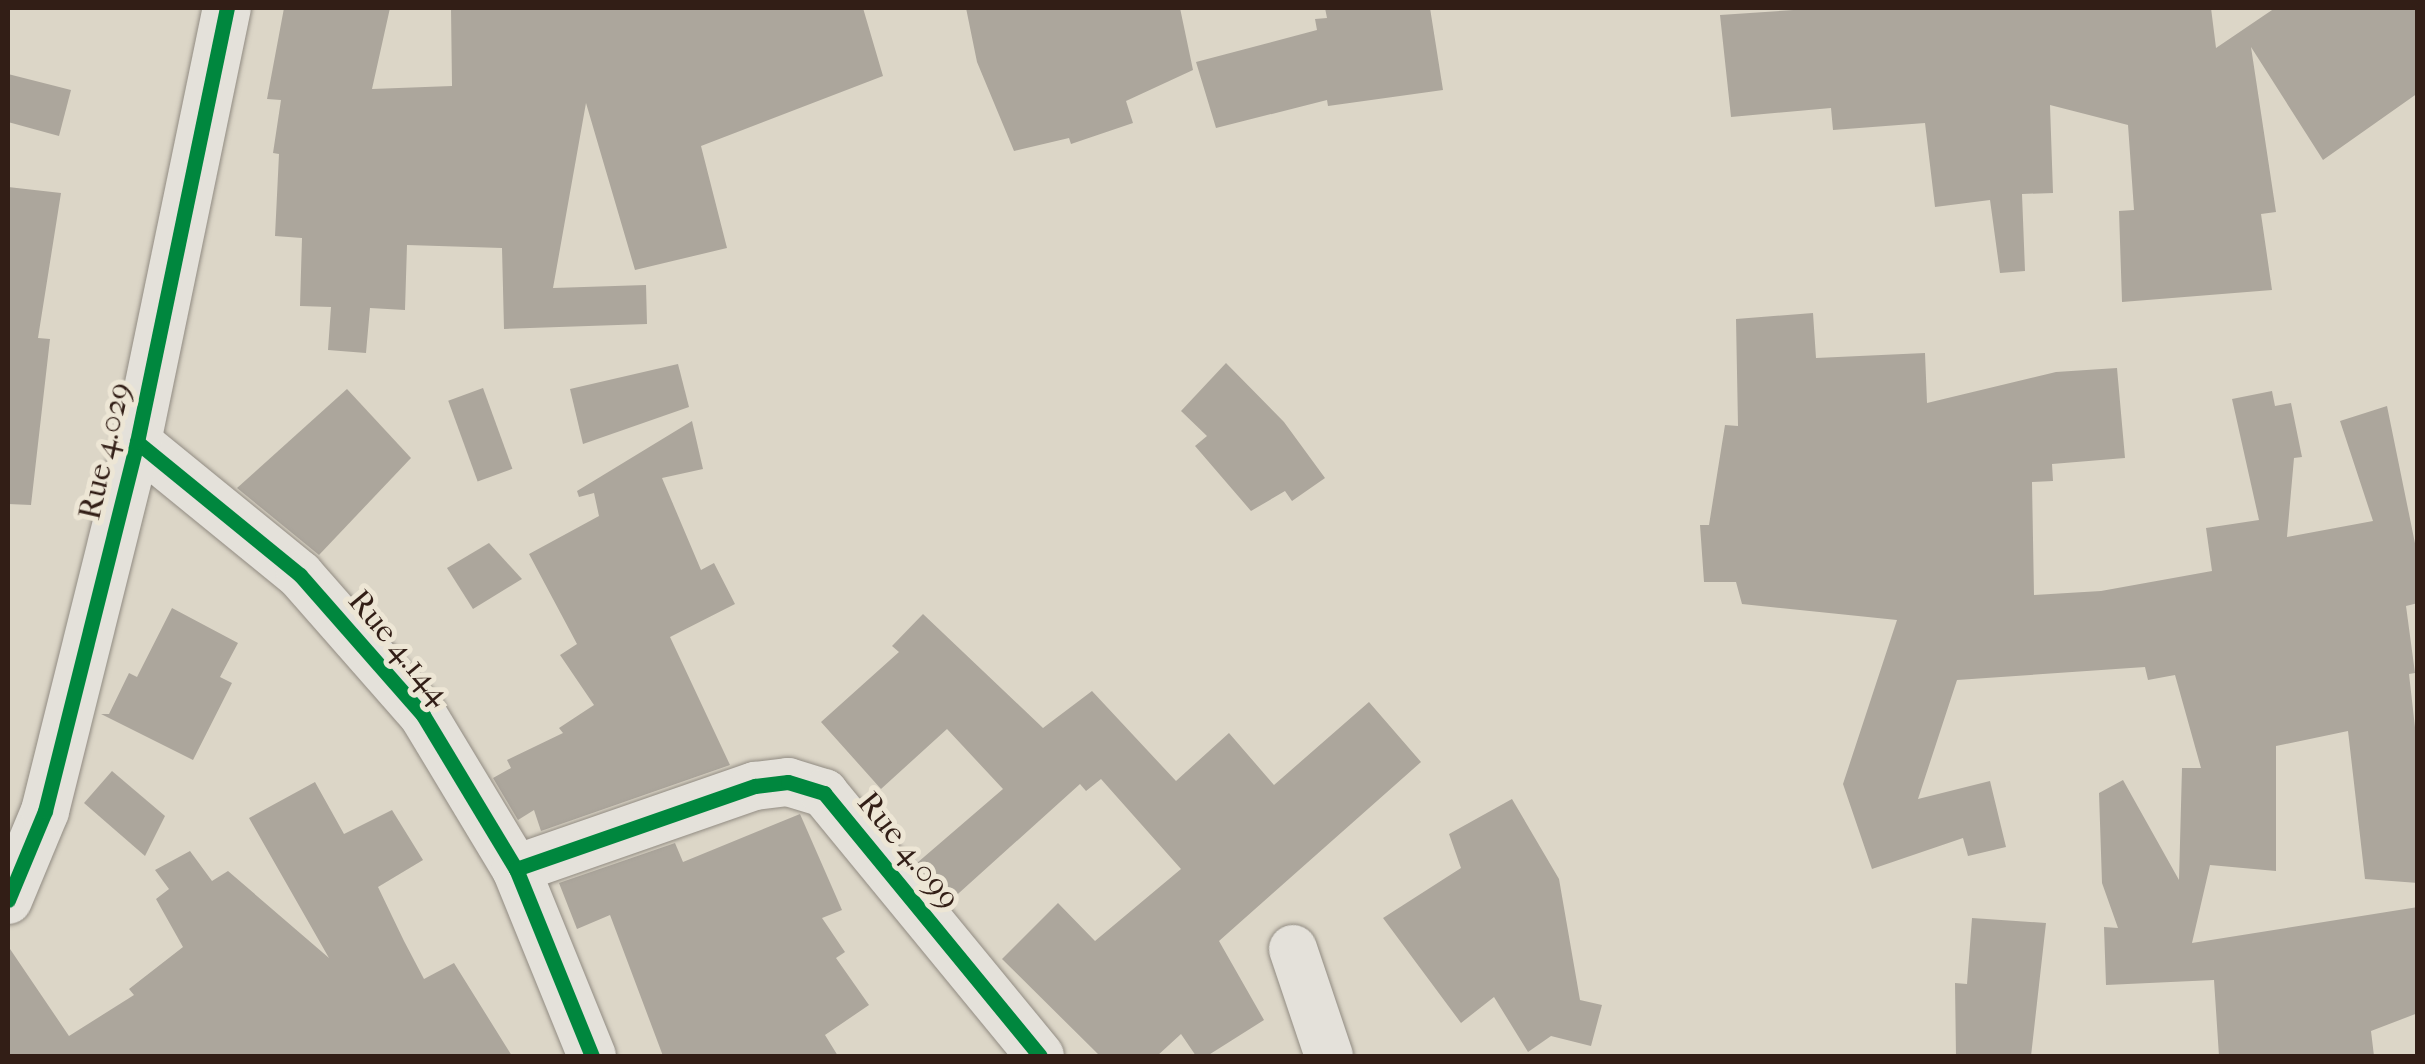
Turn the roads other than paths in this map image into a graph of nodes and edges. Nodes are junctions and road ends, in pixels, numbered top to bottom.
1 (227, 8) edge
2 (137, 442) junction
3 (516, 869) junction
4 (8, 900) edge
5 (1293, 948) dead end
6 (592, 1056) edge
7 (1040, 1056) edge
8 (1329, 1056) edge

1 - 2 street, Rue 4.029
2 - 3 street, Rue 4.144
2 - 4 street, Rue 4.029
3 - 6 street, Rue 4.144
3 - 7 street, Rue 4.099
5 - 8 street

